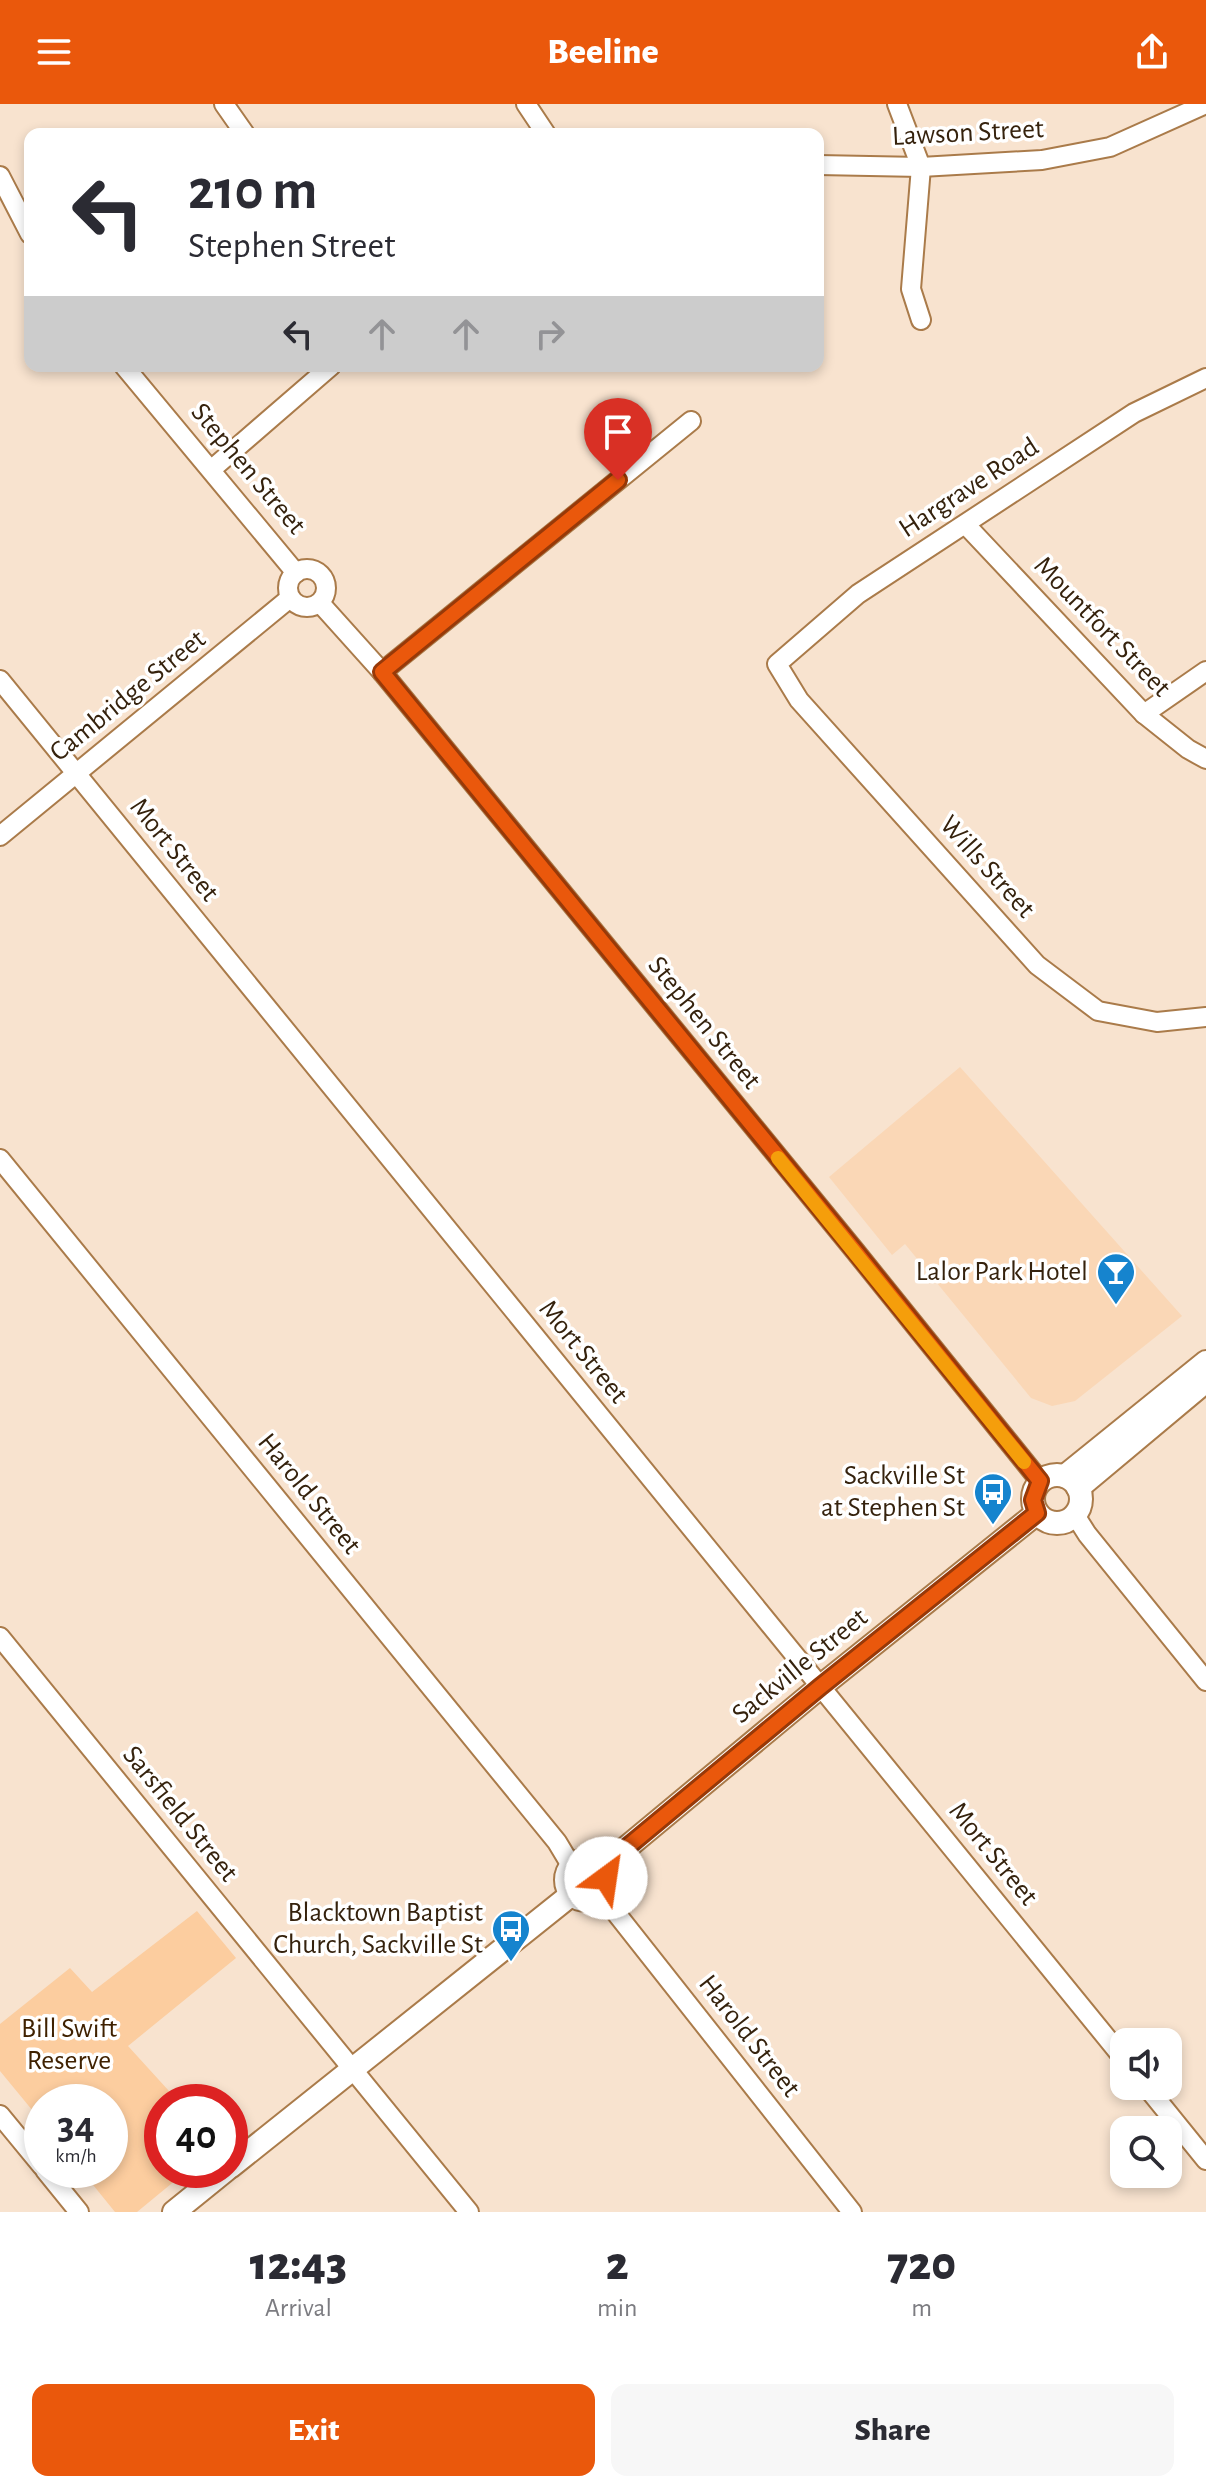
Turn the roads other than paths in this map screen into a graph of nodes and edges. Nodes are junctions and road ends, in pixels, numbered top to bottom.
1 (224, 104) edge
2 (526, 104) edge
3 (897, 104) edge
4 (1163, 104) edge
5 (1206, 104) edge
6 (1171, 122) junction
7 (241, 128) edge
8 (542, 128) edge
9 (824, 165) edge
10 (921, 167) junction
11 (0, 176) edge
12 (24, 222) edge
13 (921, 320) dead end
14 (129, 372) edge
15 (324, 372) edge
16 (1206, 378) edge
17 (691, 421) dead end
18 (212, 469) junction
19 (966, 525) junction
20 (296, 573) junction
21 (290, 598) junction
22 (320, 603) junction
23 (777, 664) joint
24 (1206, 671) edge
25 (382, 672) junction
26 (0, 680) edge
27 (1144, 714) junction
28 (1206, 759) edge
29 (76, 774) junction
30 (0, 836) edge
31 (1206, 1017) edge
32 (0, 1159) edge
33 (1206, 1362) edge
34 (1206, 1381) edge
35 (1040, 1481) junction
36 (1072, 1482) junction
37 (1037, 1513) junction
38 (1075, 1515) junction
39 (0, 1637) edge
40 (1206, 1681) edge
41 (820, 1687) junction
42 (572, 1867) junction
43 (602, 1868) junction
44 (572, 1894) junction
45 (601, 1894) junction
46 (1110, 2042) edge
47 (352, 2069) junction
48 (1157, 2100) edge
49 (0, 2115) edge
50 (24, 2145) edge
51 (248, 2152) edge
52 (1206, 2160) edge
53 (59, 2188) edge
54 (203, 2188) edge
55 (79, 2212) edge
56 (174, 2212) edge
57 (469, 2212) edge
58 (852, 2212) edge

1 - 7 street
2 - 8 street
3 - 10 street
4 - 6 street
5 - 6 street, Lawson Street
6 - 10 street, Lawson Street
9 - 10 street, Lawson Street
10 - 13 street
11 - 12 street
14 - 18 street, Stephen Street
15 - 18 street
16 - 19 street, Hargrave Road
17 - 25 street
18 - 20 street, Stephen Street
19 - 23 street, Hargrave Road
19 - 27 street, Mountfort Street
20 - 21 street
20 - 22 street
21 - 22 street
21 - 29 street, Cambridge Street
22 - 25 street, Stephen Street
23 - 31 street, Wills Street
24 - 27 street
25 - 35 street, Stephen Street
26 - 29 street, Mort Street
27 - 28 street, Mountfort Street
29 - 30 street, Cambridge Street
29 - 41 street, Mort Street
32 - 42 street, Harold Street
33 - 36 street
34 - 36 street
35 - 36 street
35 - 37 street
36 - 38 street
37 - 38 street
37 - 41 street, Sackville Street
38 - 40 street
39 - 47 street, Sarsfield Street
41 - 43 street, Sackville Street
41 - 46 street, Mort Street
42 - 43 street
42 - 44 street
43 - 45 street
44 - 45 street
44 - 47 street
45 - 58 street, Harold Street
47 - 51 street
47 - 57 street, Sarsfield Street
48 - 52 street
49 - 50 street
53 - 55 street
54 - 56 street

